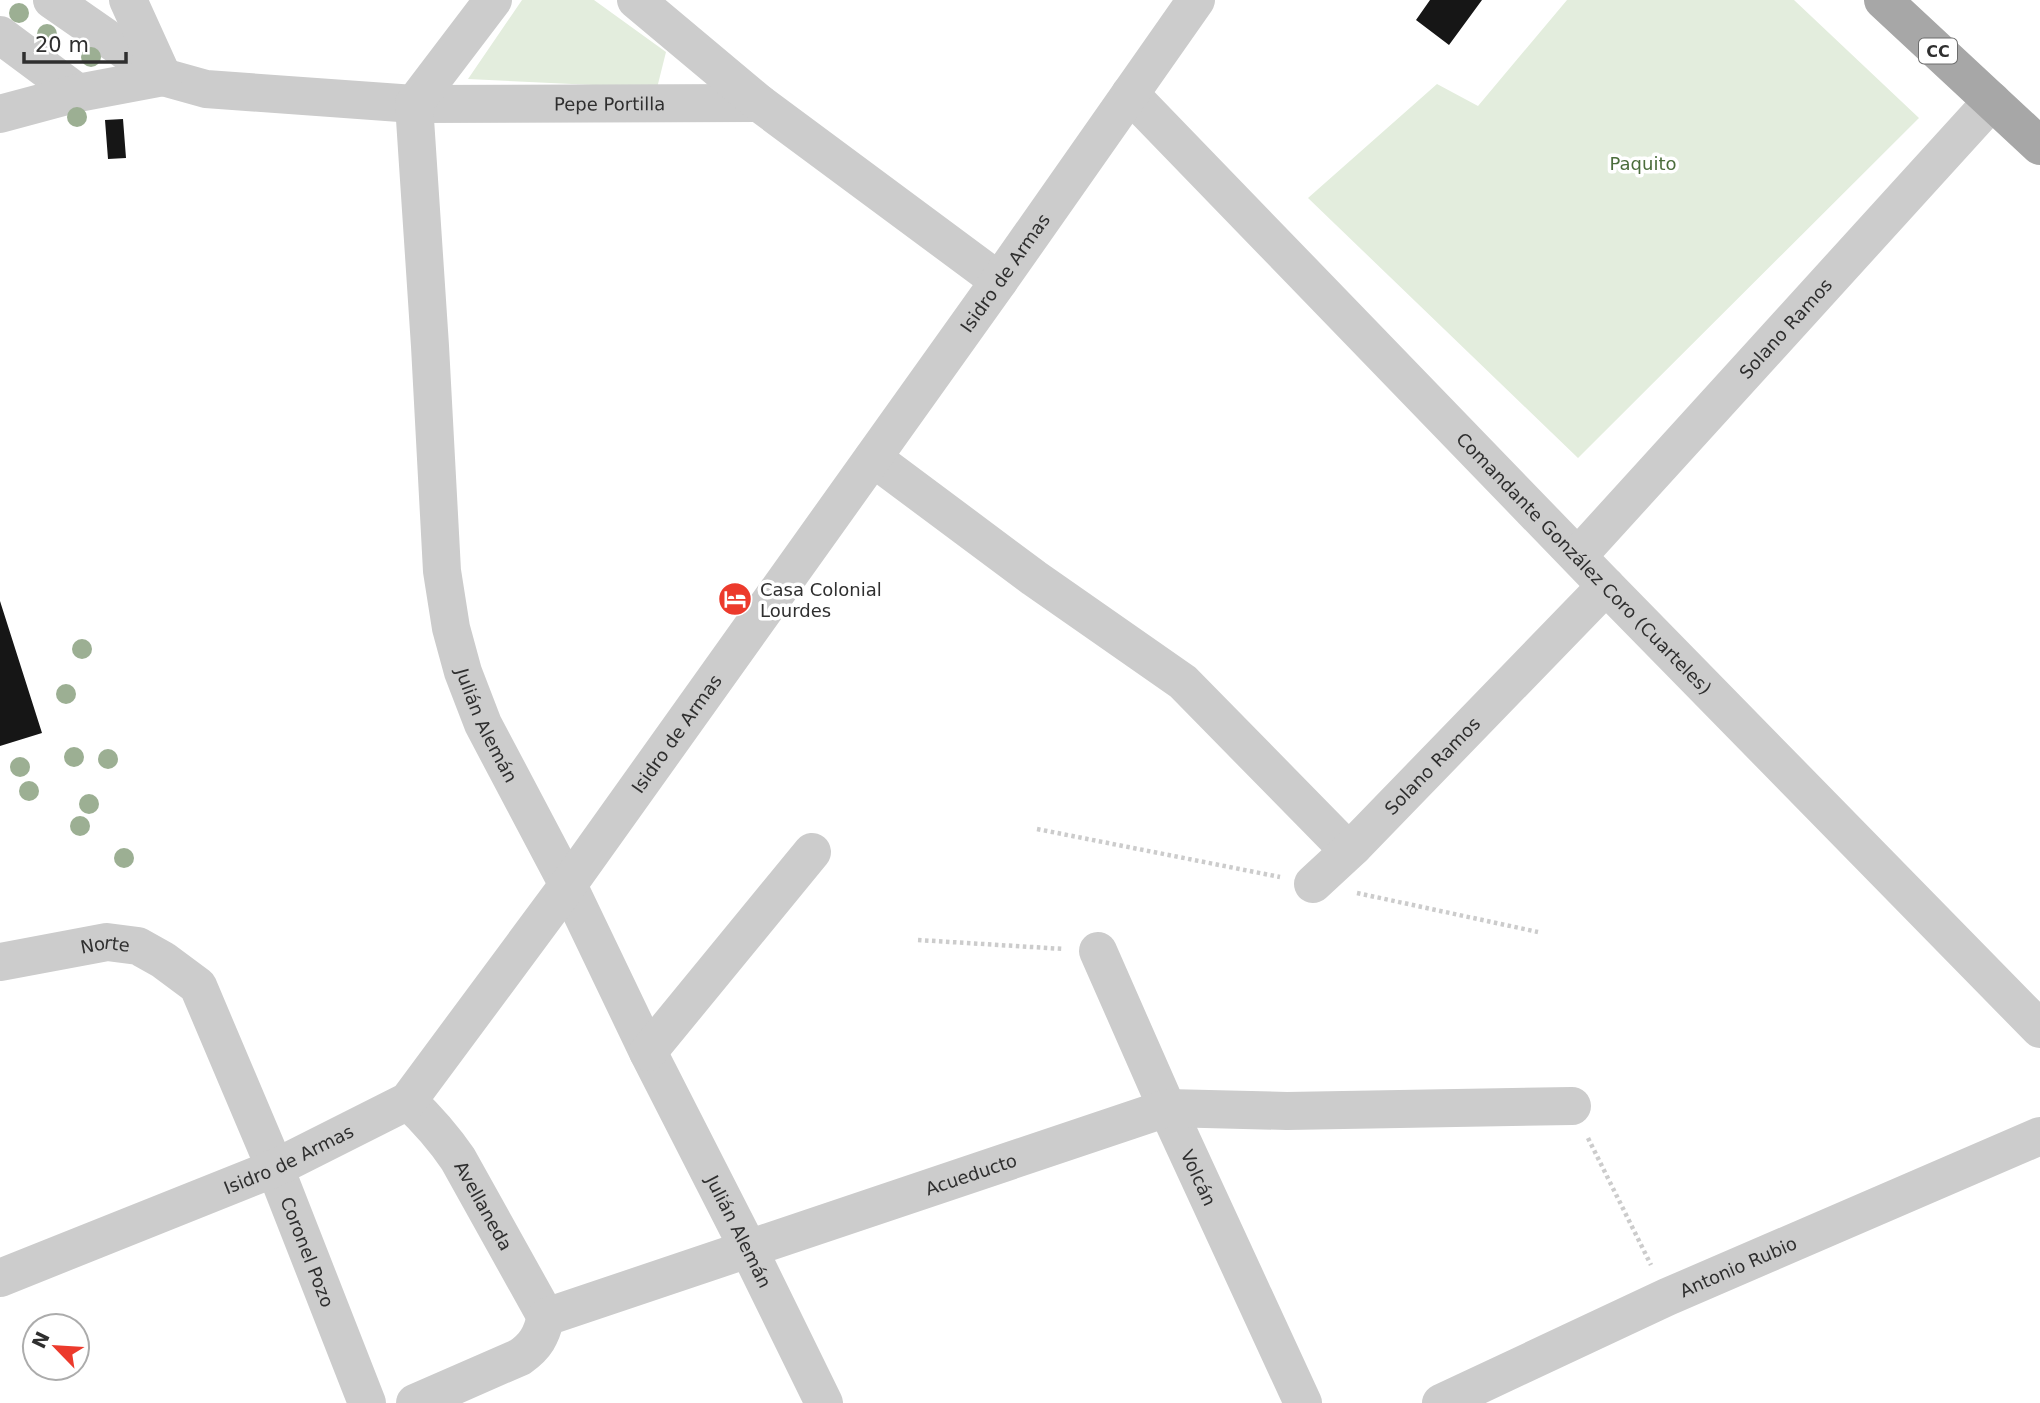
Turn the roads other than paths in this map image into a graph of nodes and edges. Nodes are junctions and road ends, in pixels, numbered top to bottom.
1 (52, 0) edge
2 (128, 0) edge
3 (493, 0) edge
4 (636, 0) edge
5 (1196, 0) edge
6 (1883, 0) edge
7 (0, 34) edge
8 (163, 77) junction
9 (78, 93) junction
10 (1130, 94) junction
11 (1992, 101) junction
12 (759, 103) junction
13 (414, 104) junction
14 (0, 114) edge
15 (2040, 146) edge
16 (999, 281) junction
17 (873, 458) junction
18 (1577, 556) junction
19 (1606, 586) junction
20 (1353, 847) junction
21 (812, 852) dead end
22 (1314, 884) dead end
23 (568, 886) junction
24 (1098, 951) road end
25 (0, 962) edge
26 (198, 986) joint
27 (2040, 1029) edge
28 (648, 1052) junction
29 (408, 1101) junction
30 (1572, 1106) road end
31 (1167, 1108) junction
32 (2040, 1136) edge
33 (275, 1168) junction
34 (748, 1248) junction
35 (0, 1279) edge
36 (545, 1317) junction
37 (367, 1403) edge
38 (415, 1403) edge
39 (824, 1403) edge
40 (1303, 1403) edge
41 (1441, 1403) edge

1 - 8 street, Pepe Portilla
2 - 8 street
3 - 13 street
4 - 12 street
5 - 10 street, Isidro de Armas
6 - 11 main road, CC
7 - 9 street
8 - 9 street, Pepe Portilla
8 - 13 street, Pepe Portilla
9 - 14 street, Pepe Portilla
10 - 16 street, Isidro de Armas
10 - 18 street, Comandante González Coro (Cuarteles)
11 - 15 main road, CC
11 - 18 street, Solano Ramos
12 - 13 street, Pepe Portilla
12 - 16 street
13 - 23 street, Julián Alemán
16 - 17 street, Isidro de Armas
17 - 20 street
17 - 23 street, Isidro de Armas
18 - 19 street, Comandante González Coro (Cuarteles)
19 - 20 street, Solano Ramos
19 - 27 street, Comandante González Coro (Cuarteles)
20 - 22 street, Solano Ramos
21 - 28 street
23 - 28 street, Julián Alemán
23 - 29 street, Isidro de Armas
24 - 31 street, Volcán
25 - 26 street, Norte
26 - 33 street, Coronel Pozo
28 - 34 street, Julián Alemán
29 - 33 street, Isidro de Armas
29 - 36 street, Avellaneda
30 - 31 street, Acueducto
31 - 34 street, Acueducto
31 - 40 street, Volcán
32 - 41 street, Antonio Rubio
33 - 35 street, Isidro de Armas
33 - 37 street, Coronel Pozo
34 - 36 street, Acueducto
34 - 39 street, Julián Alemán
36 - 38 street

